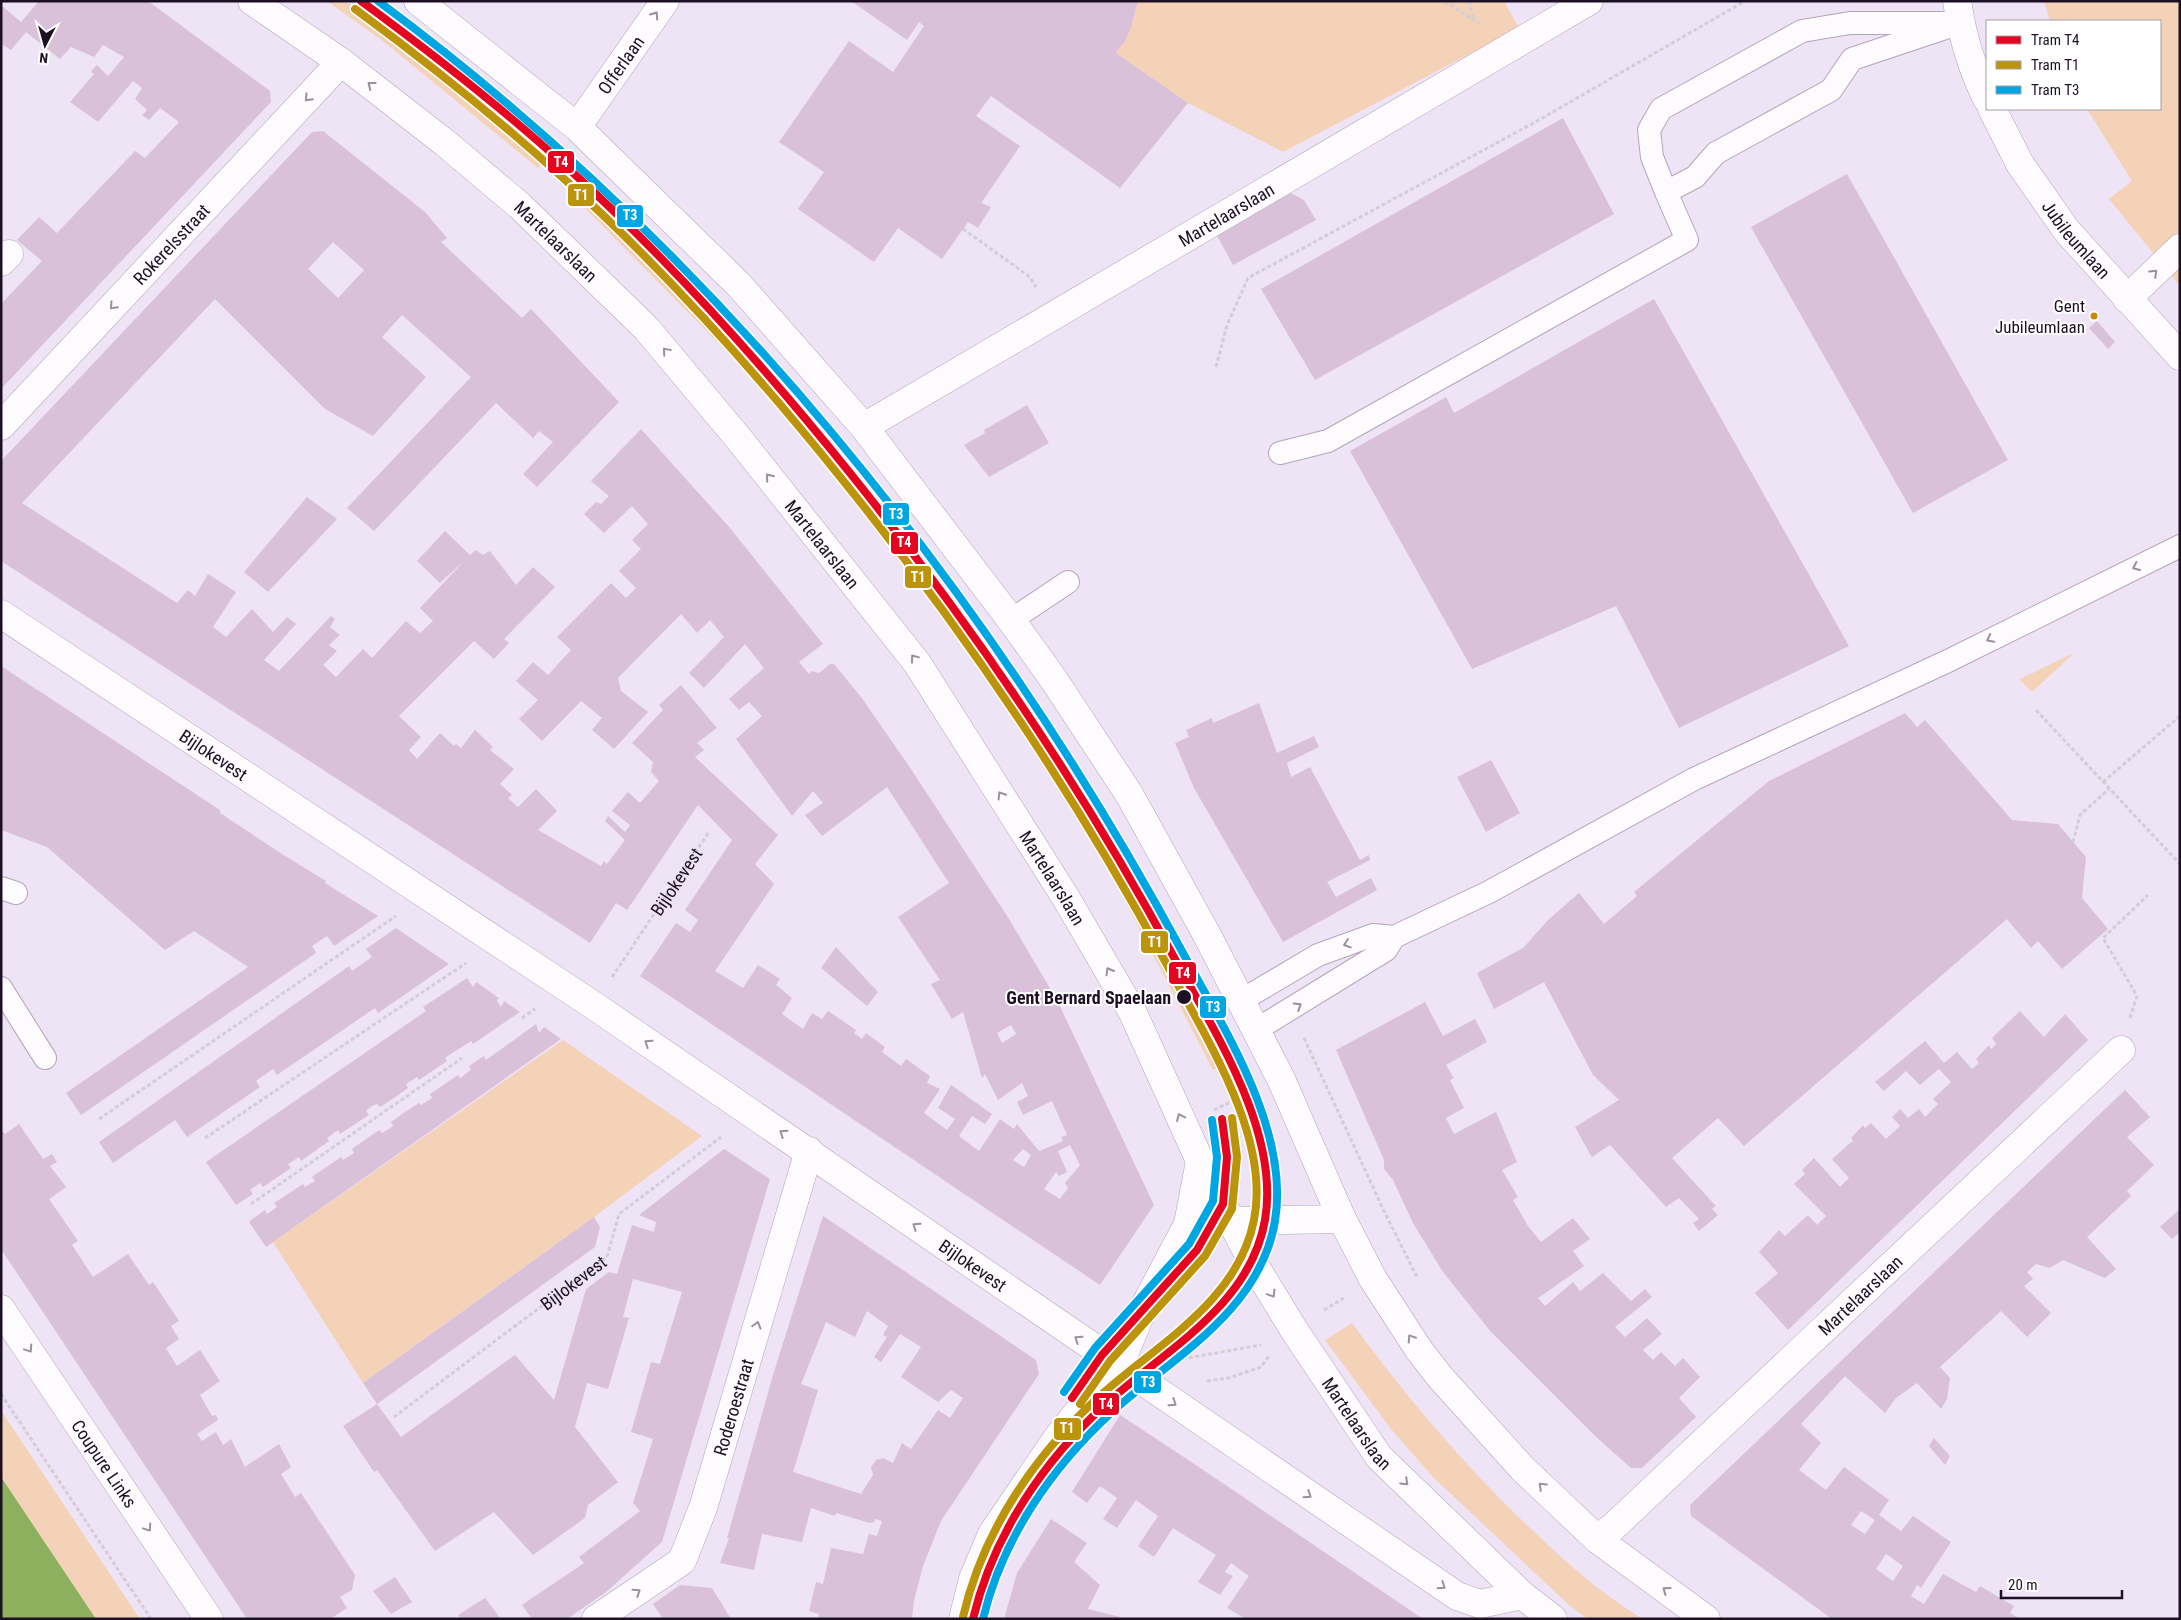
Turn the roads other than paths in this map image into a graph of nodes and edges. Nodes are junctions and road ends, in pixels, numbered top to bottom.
1 (252, 1) edge
2 (418, 1) edge
3 (665, 1) edge
4 (1580, 4) edge
5 (1959, 12) edge
6 (341, 62) junction
7 (1986, 98) edge
8 (1993, 110) edge
9 (577, 127) junction
10 (1666, 192) junction
11 (2180, 248) edge
12 (2128, 299) junction
13 (2180, 356) edge
14 (1, 426) edge
15 (864, 427) junction
16 (1280, 453) dead end
17 (2180, 546) edge
18 (1068, 582) dead end
19 (1, 614) edge
20 (1011, 620) junction
21 (1394, 937) junction
22 (1, 988) edge
23 (1242, 1000) junction
24 (1256, 1030) junction
25 (2121, 1050) road end
26 (44, 1058) dead end
27 (809, 1151) junction
28 (1200, 1162) junction
29 (1342, 1218) junction
30 (1232, 1221) junction
31 (1188, 1224) junction
32 (1, 1309) edge
33 (1119, 1366) junction
34 (1596, 1539) junction
35 (1522, 1595) junction
36 (209, 1619) edge
37 (596, 1619) edge
38 (963, 1619) edge
39 (1553, 1619) edge
40 (1706, 1619) edge

1 - 6 street, Martelaarslaan
2 - 9 street
9 -> 3 street, Offerlaan
4 - 15 street, Martelaarslaan
5 - 7 street
5 - 10 lane
5 - 10 lane
6 -> 14 street, Rokerelsstraat
28 -> 6 street, Martelaarslaan
8 - 12 street, Jubileumlaan
9 - 15 street
10 - 16 lane
12 -> 11 street
12 - 13 street, Jubileumlaan
15 - 20 street
17 -> 21 lane
18 - 20 lane
27 -> 19 street, Bijlokevest
20 - 23 street
21 -> 23 lane
24 -> 21 lane
22 - 26 lane
23 - 24 street
24 - 29 street
25 - 34 street, Martelaarslaan
33 -> 27 street, Bijlokevest
37 -> 27 street, Roderoestraat
28 - 30 street, Martelaarslaan
28 - 31 street
29 - 30 street
34 -> 29 street
30 - 31 street
30 -> 35 street, Martelaarslaan
31 - 33 street
32 -> 36 street, Coupure Links
33 -> 35 street
33 - 38 street
40 -> 34 street
35 - 39 street, Martelaarslaan

